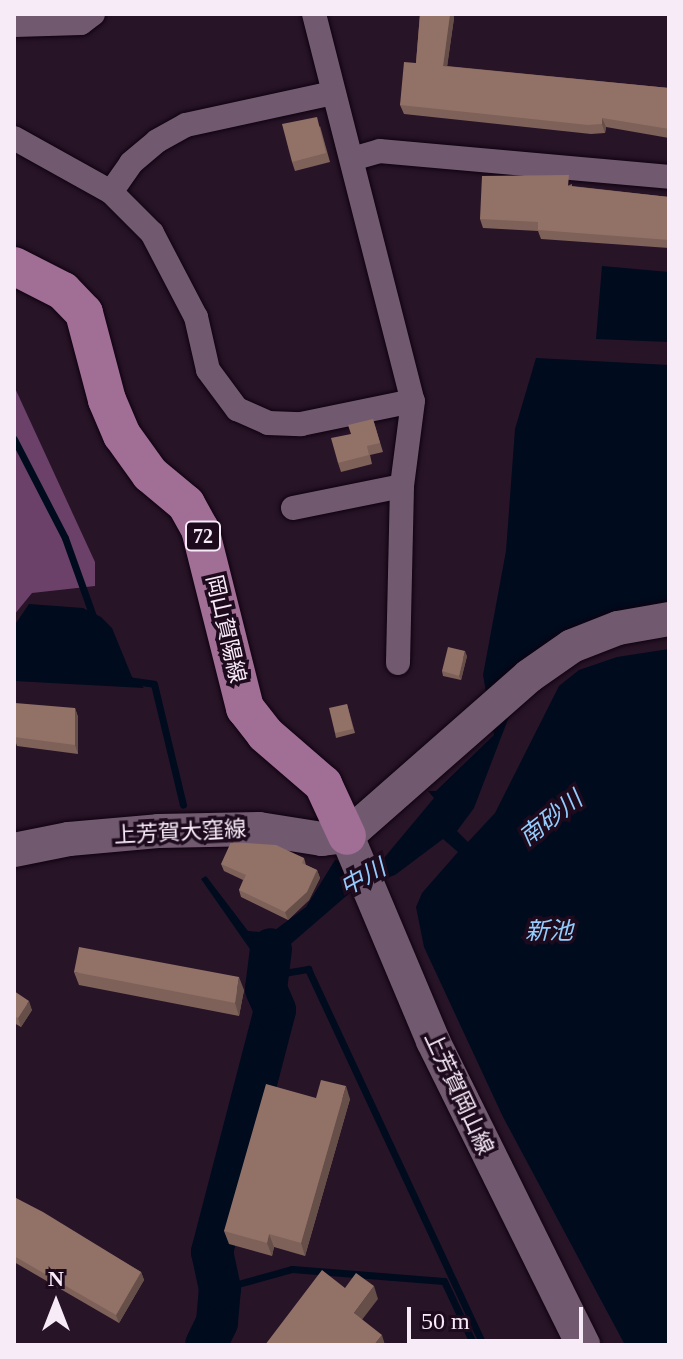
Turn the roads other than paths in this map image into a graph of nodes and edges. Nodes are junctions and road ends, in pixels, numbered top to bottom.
1 (93, 14) edge
2 (314, 14) edge
3 (14, 25) edge
4 (333, 93) junction
5 (14, 138) edge
6 (352, 159) junction
7 (669, 177) edge
8 (111, 192) junction
9 (14, 266) edge
10 (413, 401) junction
11 (402, 486) junction
12 (293, 508) dead end
13 (669, 619) edge
14 (398, 663) dead end
15 (349, 842) junction
16 (14, 850) edge
17 (583, 1345) edge

1 - 3 street
2 - 4 street
4 - 6 street
4 - 8 street
5 - 8 street
6 - 7 street
6 - 10 street
8 - 10 street
9 - 15 main road, 岡山賀陽線 / 72
10 - 11 street
11 - 12 street
11 - 14 street
13 - 15 main road
15 - 16 main road, 上芳賀大窪線
15 - 17 main road, 上芳賀岡山線

